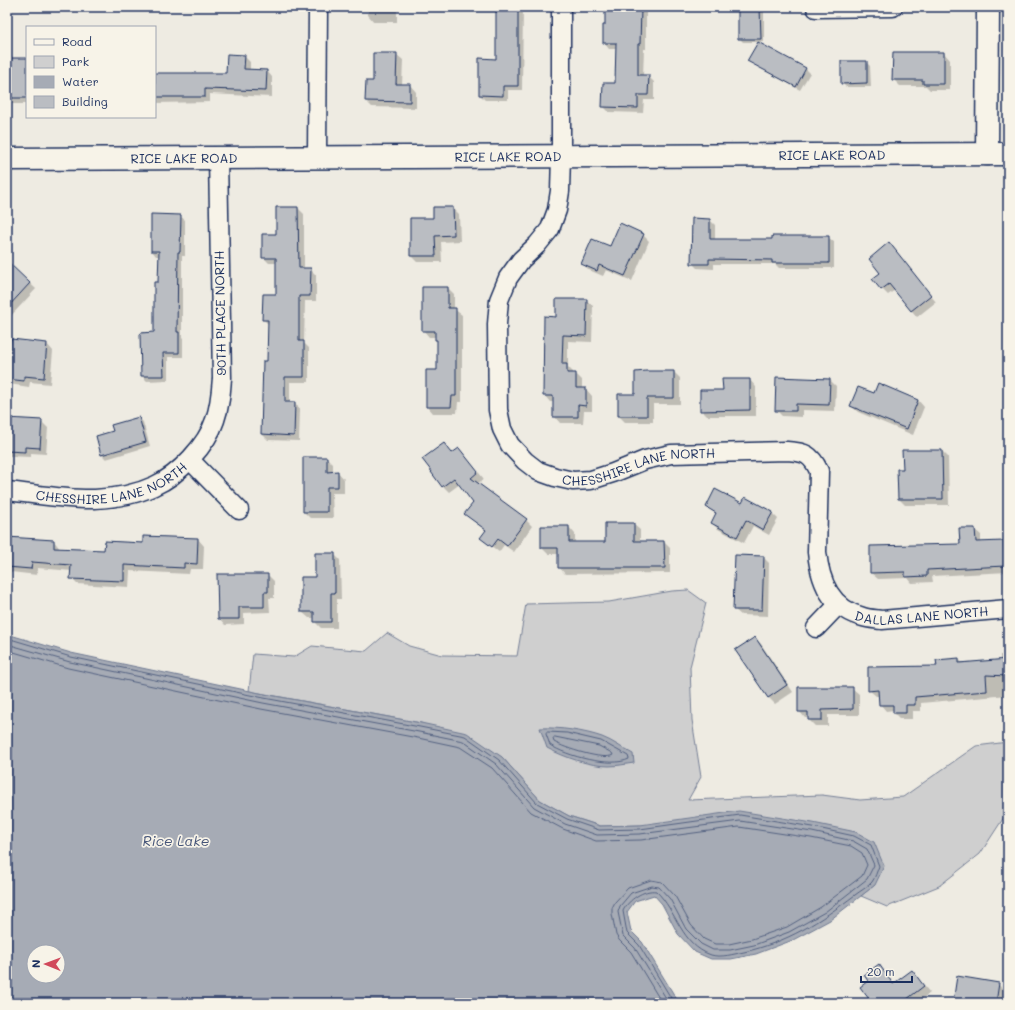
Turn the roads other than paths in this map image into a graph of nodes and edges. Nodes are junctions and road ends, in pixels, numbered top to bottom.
1 (318, 7) edge
2 (561, 7) edge
3 (893, 7) edge
4 (988, 7) edge
5 (816, 8) edge
6 (998, 154) edge
7 (317, 156) junction
8 (560, 156) junction
9 (218, 157) junction
10 (7, 159) edge
11 (190, 460) junction
12 (814, 460) joint
13 (7, 490) edge
14 (239, 510) dead end
15 (838, 605) junction
16 (1008, 609) edge
17 (816, 628) dead end

1 - 7 street
2 - 8 street, CHESSHIRE LANE NORTH
3 - 5 street
4 - 6 street
6 - 8 street, RICE LAKE ROAD
7 - 8 street, RICE LAKE ROAD
7 - 9 street, RICE LAKE ROAD
8 - 12 street, CHESSHIRE LANE NORTH
9 - 10 street, RICE LAKE ROAD
9 - 11 street, 90TH PLACE NORTH
11 - 13 street, CHESSHIRE LANE NORTH
11 - 14 street, CHESSHIRE LANE NORTH
12 - 15 street, DALLAS LANE NORTH
15 - 16 street, DALLAS LANE NORTH
15 - 17 street, DALLAS LANE NORTH

